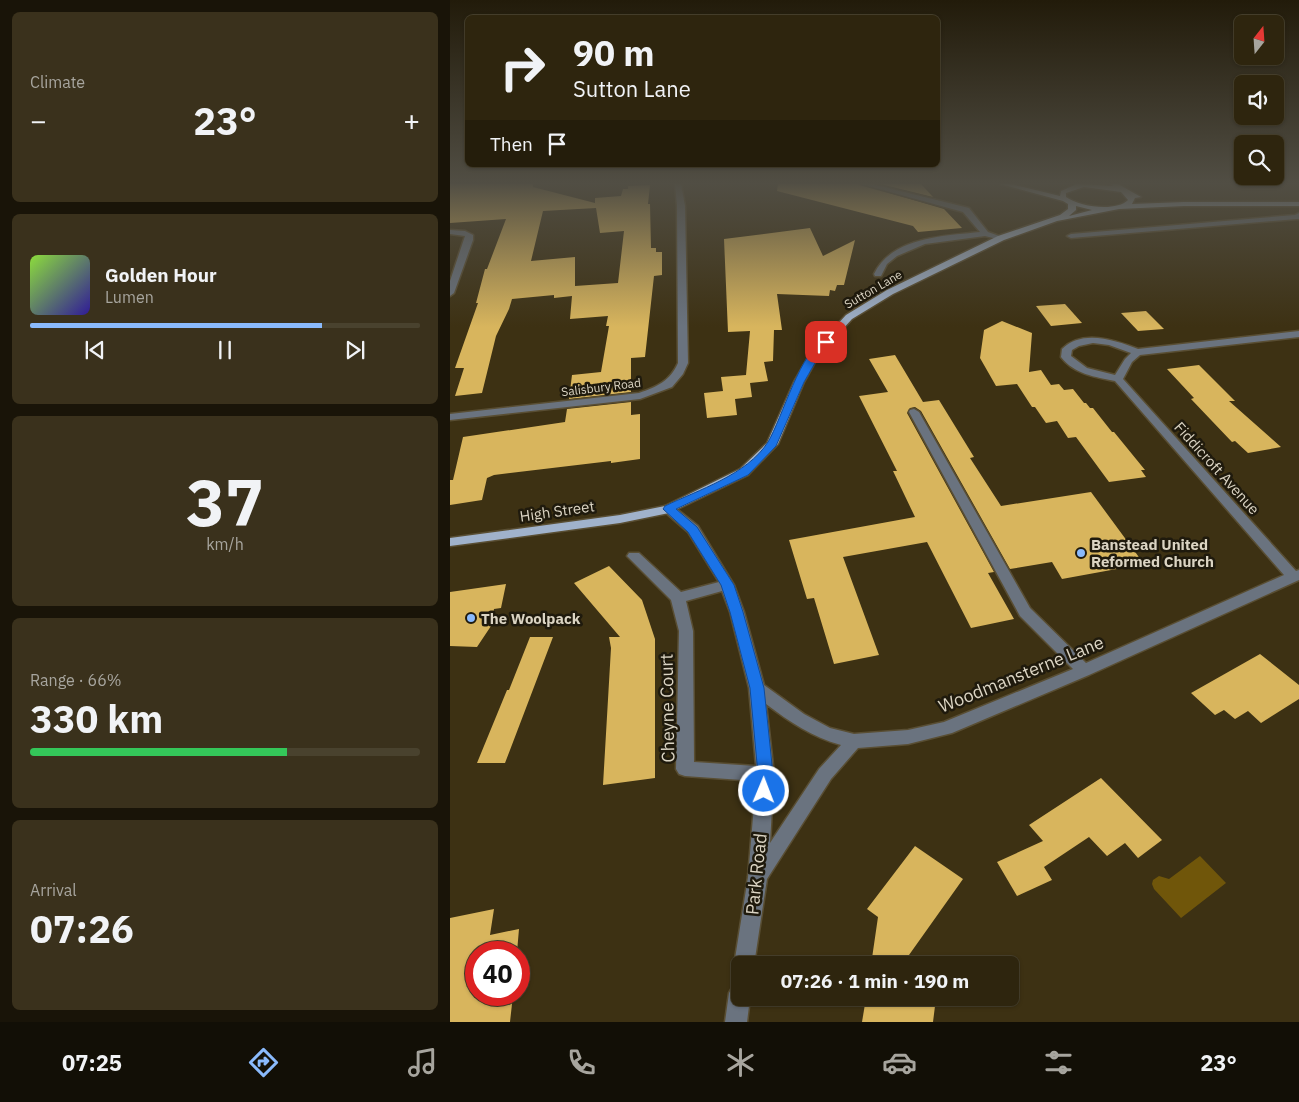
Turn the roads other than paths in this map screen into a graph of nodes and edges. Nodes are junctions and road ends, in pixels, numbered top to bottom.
1 (450, 232) edge
2 (683, 232) edge
3 (1020, 232) edge
4 (1122, 232) edge
5 (985, 234) joint
6 (1071, 236) dead end
7 (1001, 238) junction
8 (878, 274) dead end
9 (450, 292) edge
10 (1299, 334) edge
11 (1137, 352) junction
12 (1118, 379) junction
13 (914, 412) dead end
14 (450, 417) edge
15 (669, 509) junction
16 (450, 542) edge
17 (634, 556) dead end
18 (1296, 575) edge
19 (728, 585) junction
20 (678, 598) junction
21 (1084, 671) junction
22 (757, 688) junction
23 (854, 741) junction
24 (765, 774) junction
25 (758, 877) junction
26 (745, 956) edge
27 (738, 1006) edge
28 (736, 1022) edge

1 - 9 street
2 - 14 street, Salisbury Road
3 - 7 main road, Sutton Lane
4 - 6 street
5 - 7 street
5 - 8 street
7 - 15 main road, Sutton Lane
10 - 11 street
11 - 12 street
11 - 12 street
12 - 18 street, Fiddicroft Avenue
13 - 21 street
15 - 16 main road, High Street
15 - 19 street, Park Road
17 - 20 street
18 - 21 street, Woodmansterne Lane
19 - 20 street
19 - 22 street, Park Road
20 - 24 street, Cheyne Court
21 - 23 street, Woodmansterne Lane
22 - 23 street, Woodmansterne Lane
22 - 24 street, Park Road
23 - 25 street
24 - 25 street, Park Road
25 - 26 street, Park Road
27 - 28 street

